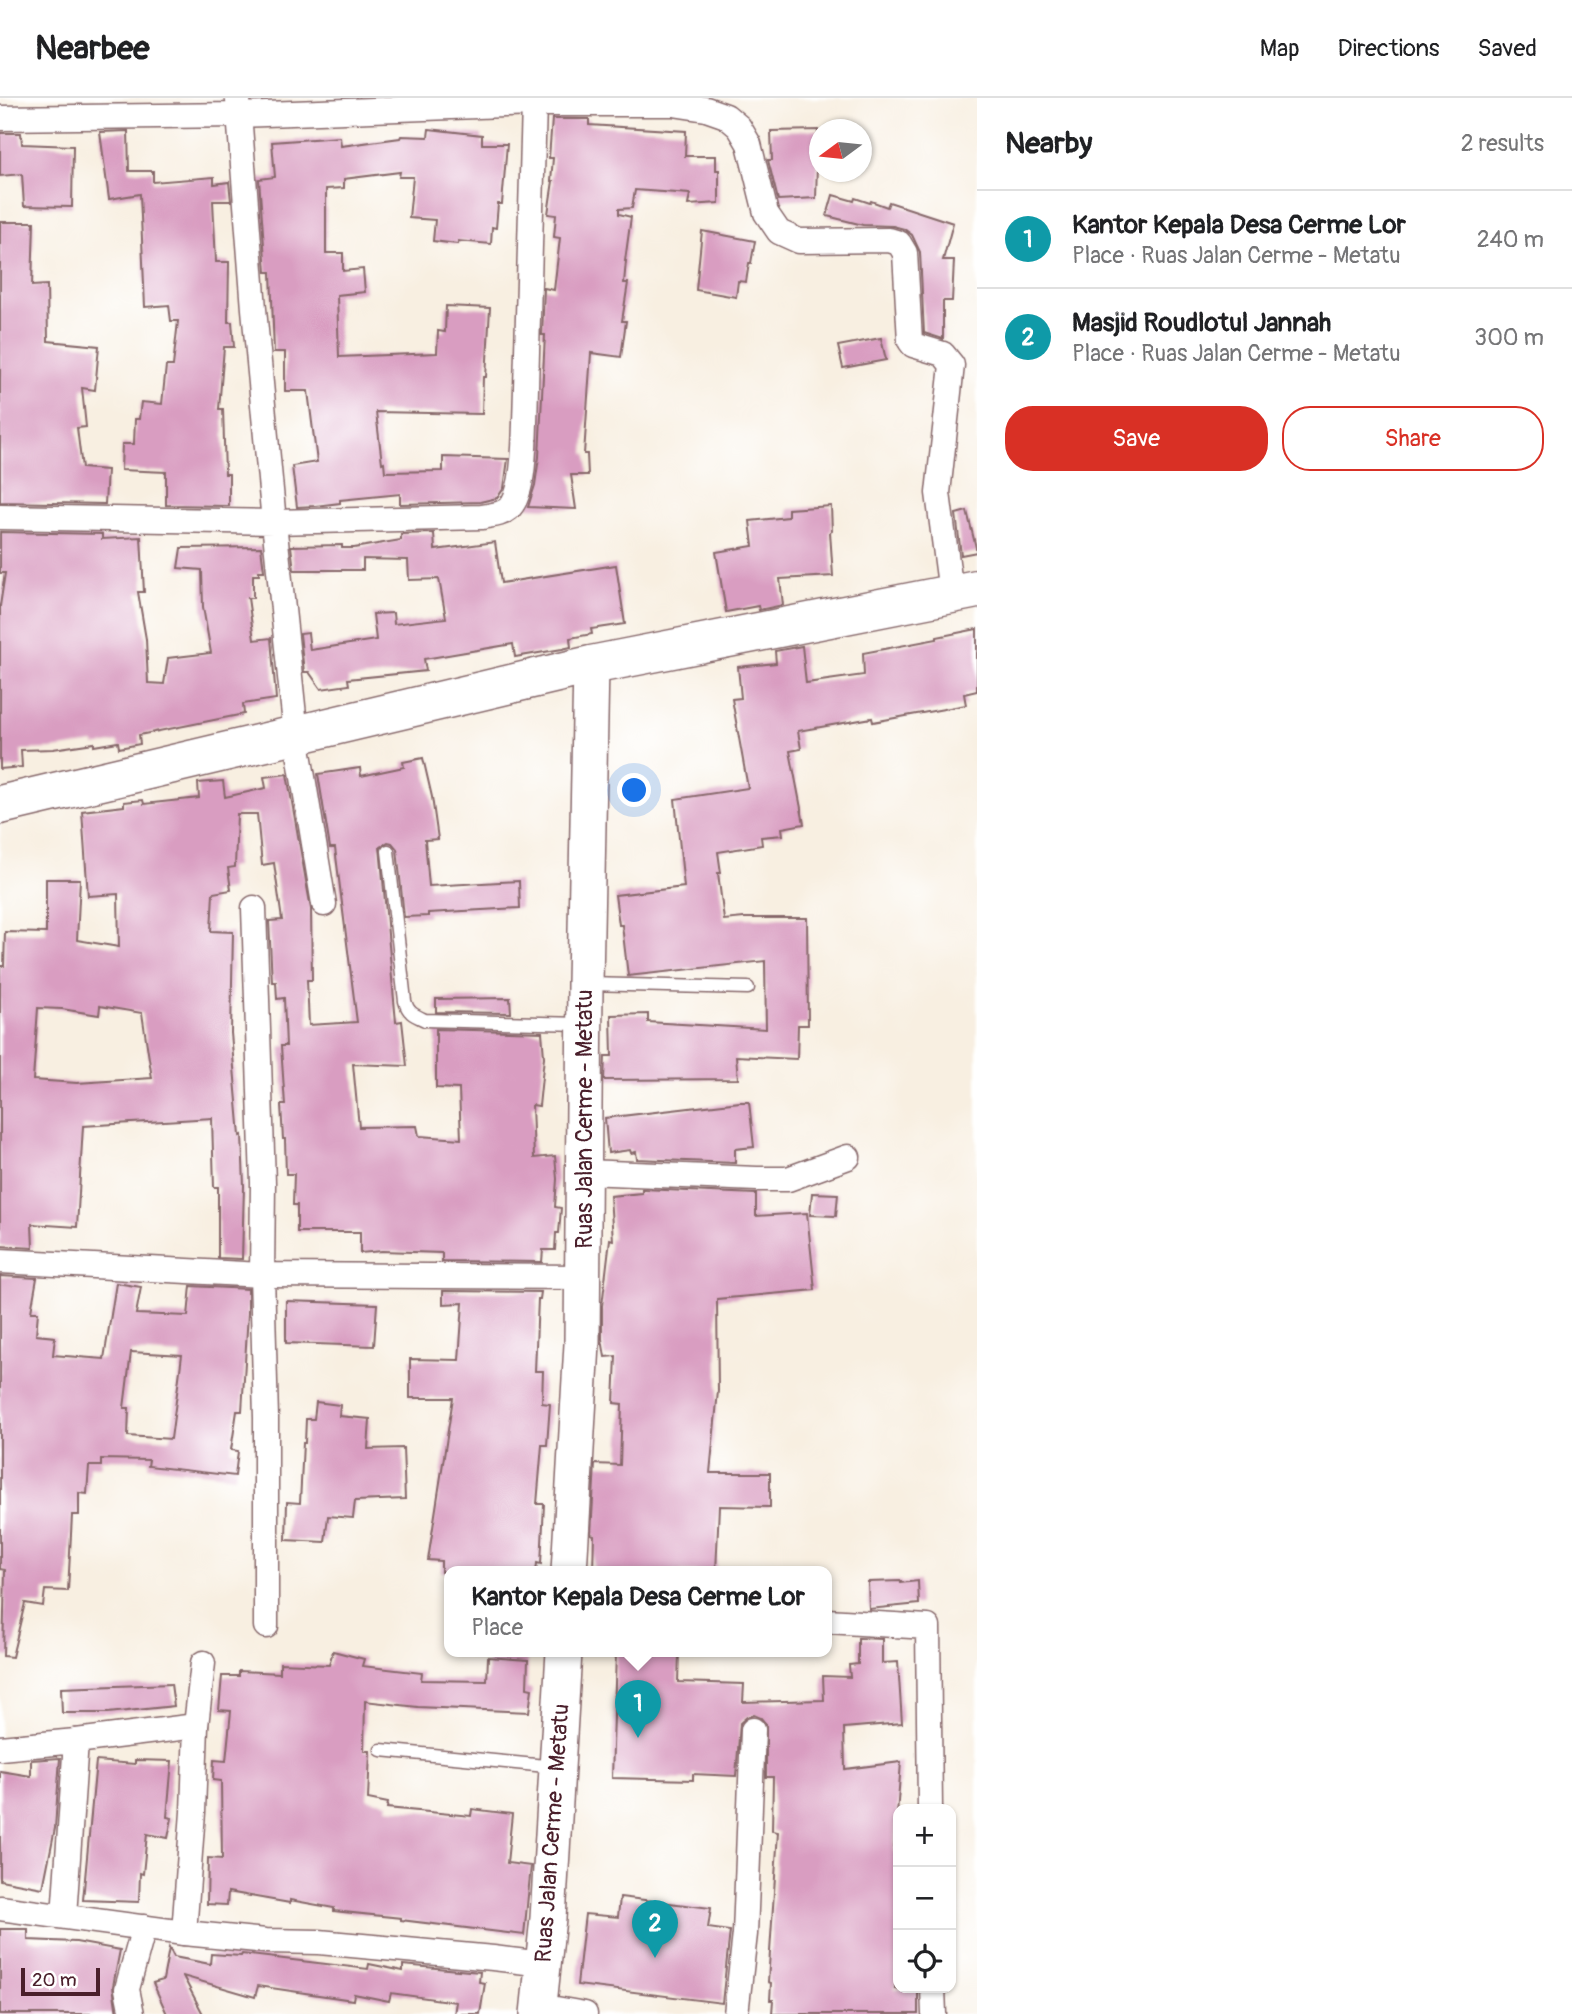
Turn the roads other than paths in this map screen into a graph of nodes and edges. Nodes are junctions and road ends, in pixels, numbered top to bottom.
1 (534, 104) junction
2 (238, 106) edge
3 (0, 118) edge
4 (0, 517) edge
5 (274, 522) junction
6 (964, 591) edge
7 (591, 665) junction
8 (296, 734) junction
9 (0, 805) edge
10 (388, 851) dead end
11 (324, 904) dead end
12 (254, 908) dead end
13 (584, 984) junction
14 (748, 988) dead end
15 (585, 1024) junction
16 (848, 1157) dead end
17 (585, 1172) junction
18 (0, 1261) edge
19 (262, 1275) junction
20 (583, 1277) junction
21 (569, 1566) edge
22 (832, 1621) edge
23 (266, 1626) dead end
24 (564, 1657) edge
25 (203, 1663) dead end
26 (196, 1726) junction
27 (753, 1730) dead end
28 (76, 1741) junction
29 (0, 1748) edge
30 (381, 1750) dead end
31 (557, 1767) junction
32 (930, 1804) edge
33 (0, 1908) edge
34 (64, 1916) junction
35 (144, 1927) junction
36 (184, 1933) junction
37 (543, 1964) junction
38 (933, 1993) edge
39 (538, 2010) edge
40 (132, 2014) edge
41 (585, 2014) edge
42 (736, 2014) edge
43 (934, 2014) edge

1 - 2 street
1 - 5 street
1 - 6 street
2 - 3 street
2 - 5 street
4 - 5 street
5 - 8 street
6 - 7 highway
7 - 8 highway
7 - 13 main road, Ruas Jalan Cerme - Metatu
8 - 9 highway
8 - 11 street
10 - 15 lane
12 - 19 street
13 - 14 lane
13 - 15 main road, Ruas Jalan Cerme - Metatu
15 - 17 main road, Ruas Jalan Cerme - Metatu
16 - 17 street
17 - 20 main road, Ruas Jalan Cerme - Metatu
18 - 19 street
19 - 20 street
19 - 23 street
20 - 21 main road, Ruas Jalan Cerme - Metatu
22 - 32 street
24 - 31 main road, Ruas Jalan Cerme - Metatu
25 - 26 street
26 - 28 street
26 - 36 street
27 - 42 street
28 - 29 street
28 - 34 street
30 - 31 lane
31 - 37 main road, Ruas Jalan Cerme - Metatu
33 - 34 street
34 - 35 street
35 - 36 street
35 - 40 street
36 - 37 street
37 - 39 main road, Ruas Jalan Cerme - Metatu
38 - 43 street
39 - 41 street

